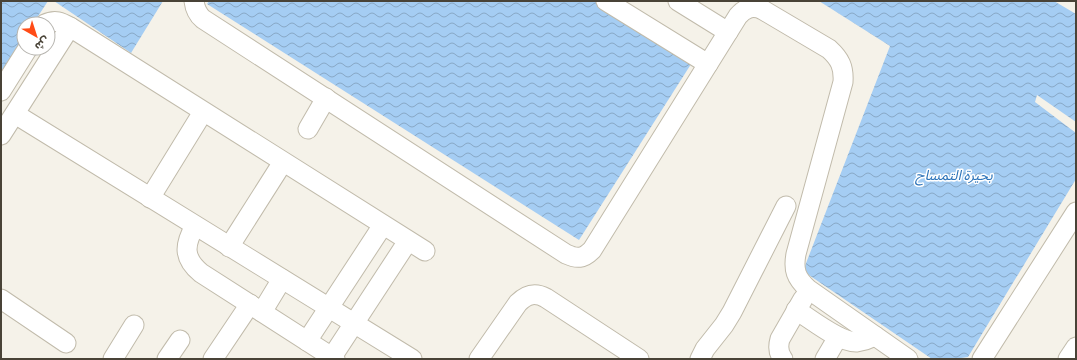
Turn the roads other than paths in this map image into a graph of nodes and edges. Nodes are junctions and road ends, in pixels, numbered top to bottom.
1 (194, 1) edge
2 (606, 1) edge
3 (678, 1) edge
4 (56, 21) edge
5 (70, 27) junction
6 (728, 32) junction
7 (23, 56) edge
8 (708, 64) junction
9 (1, 91) edge
10 (326, 98) junction
11 (203, 112) junction
12 (15, 114) junction
13 (308, 129) dead end
14 (1, 135) edge
15 (283, 162) junction
16 (150, 198) junction
17 (786, 206) dead end
18 (1076, 212) edge
19 (383, 225) junction
20 (195, 226) junction
21 (408, 241) junction
22 (229, 247) junction
23 (425, 251) dead end
24 (282, 279) junction
25 (808, 289) junction
26 (1, 299) edge
27 (256, 308) junction
28 (329, 308) junction
29 (796, 310) junction
30 (354, 324) junction
31 (134, 325) dead end
32 (875, 336) junction
33 (838, 337) junction
34 (180, 340) dead end
35 (307, 341) junction
36 (66, 343) dead end
37 (1076, 347) edge
38 (900, 357) edge
39 (169, 358) edge
40 (334, 358) edge
41 (406, 358) edge
42 (113, 359) edge
43 (213, 359) edge
44 (479, 359) edge
45 (638, 359) edge
46 (700, 359) edge
47 (783, 359) edge
48 (825, 359) edge
49 (982, 359) edge
50 (1068, 359) edge

1 - 10 lane
2 - 8 lane
3 - 6 lane
4 - 5 lane
5 - 11 lane
5 - 12 lane
6 - 8 lane
6 - 25 lane
7 - 9 lane
8 - 10 lane
10 - 13 lane
11 - 15 lane
11 - 16 lane
12 - 14 lane
12 - 16 lane
15 - 19 lane
15 - 22 lane
16 - 20 lane
17 - 46 lane
18 - 49 lane
19 - 21 lane
19 - 28 lane
20 - 22 lane
20 - 27 lane
21 - 23 lane
21 - 30 lane
22 - 24 lane
24 - 27 lane
24 - 28 lane
25 - 29 lane
25 - 32 lane
26 - 36 lane
27 - 35 lane
27 - 43 lane
28 - 30 lane
28 - 35 lane
29 - 33 lane
29 - 47 lane
30 - 40 lane
30 - 41 lane
31 - 42 lane
32 - 33 lane
32 - 38 lane
33 - 48 lane
34 - 39 lane
35 - 40 lane
37 - 50 lane
44 - 45 lane

